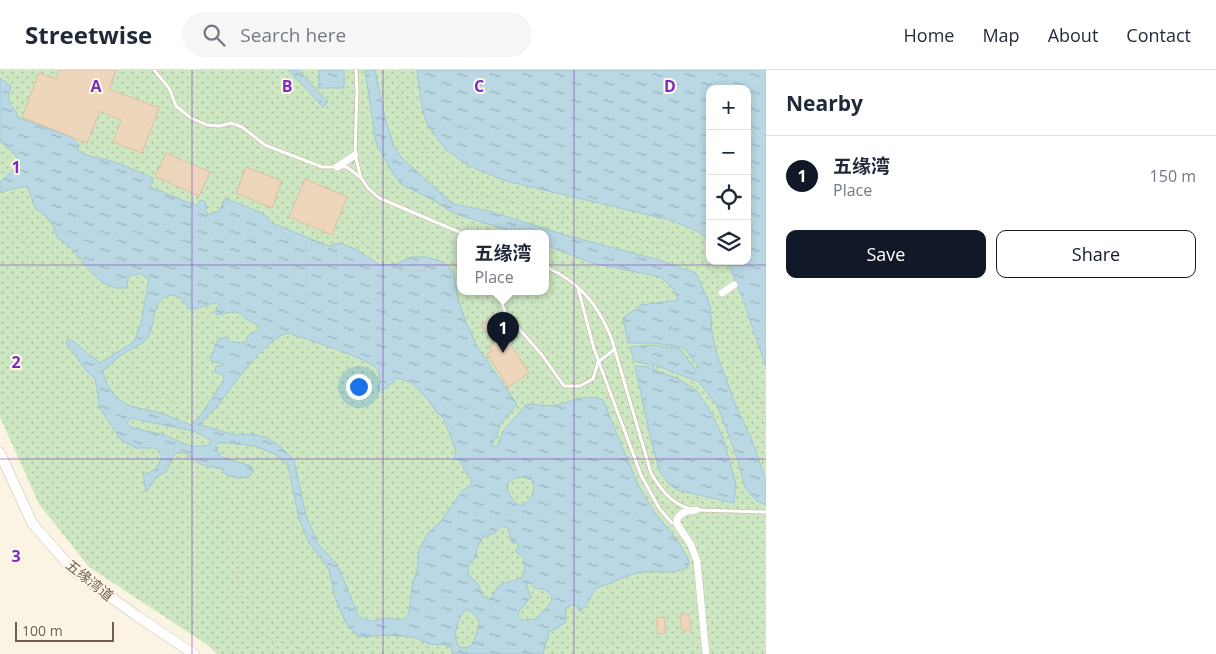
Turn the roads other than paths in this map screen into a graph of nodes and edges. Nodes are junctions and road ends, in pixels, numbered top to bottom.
1 (154, 70) edge
2 (356, 70) edge
3 (355, 155) junction
4 (337, 167) junction
5 (361, 178) junction
6 (457, 231) edge
7 (549, 268) edge
8 (734, 285) road end
9 (578, 287) junction
10 (722, 293) road end
11 (502, 295) edge
12 (615, 349) junction
13 (598, 362) junction
14 (0, 453) edge
15 (696, 510) junction
16 (766, 512) edge
17 (672, 523) joint
18 (194, 654) edge
19 (705, 654) edge

1 - 4 lane
2 - 3 lane
3 - 4 street
3 - 5 lane
4 - 5 lane
5 - 6 lane
7 - 9 lane
8 - 10 street
9 - 12 lane
9 - 13 lane
11 - 13 lane
12 - 13 lane
12 - 15 lane
13 - 17 lane
14 - 18 main road, 五缘湾道
15 - 16 lane
15 - 19 street
17 - 19 street

